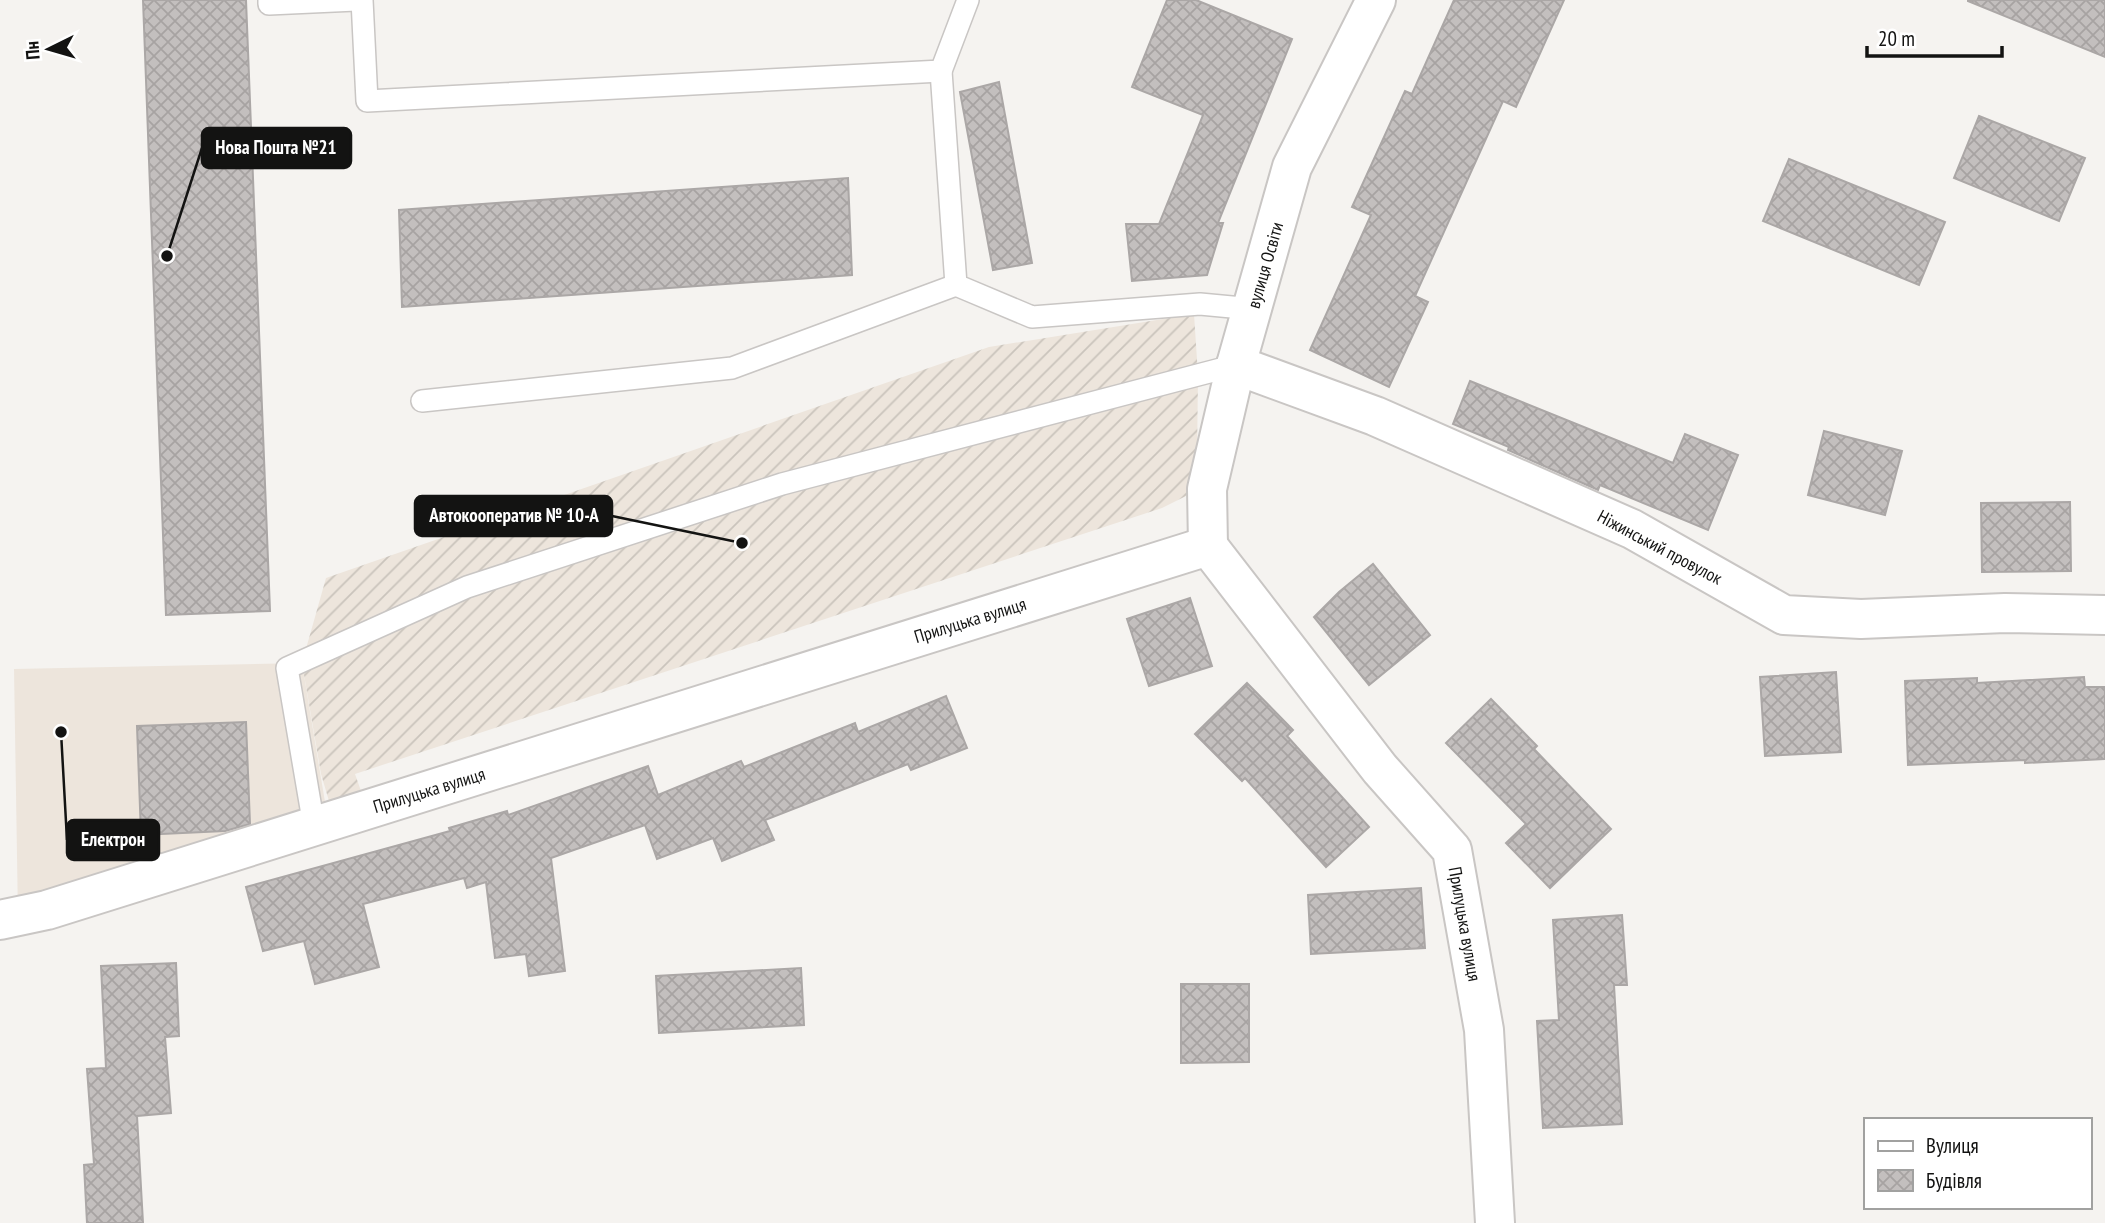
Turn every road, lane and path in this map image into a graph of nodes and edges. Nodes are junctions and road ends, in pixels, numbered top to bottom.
1 (269, 0) edge
2 (356, 0) edge
3 (362, 0) edge
4 (968, 0) edge
5 (1376, 0) edge
6 (941, 71) junction
7 (956, 285) junction
8 (1253, 309) junction
9 (1236, 365) junction
10 (422, 401) dead end
11 (1208, 546) junction
12 (2105, 615) edge
13 (314, 826) junction
14 (0, 920) edge
15 (1495, 1223) edge

1 - 2 lane
3 - 6 lane
4 - 6 lane
5 - 8 street, вулиця Освіти
6 - 7 lane
7 - 8 lane
7 - 10 lane
8 - 9 street, вулиця Освіти
9 - 11 street, вулиця Освіти
9 - 12 street, Ніжинський провулок
9 - 13 lane
11 - 13 street, Прилуцька вулиця
11 - 15 street, Прилуцька вулиця
13 - 14 street, Прилуцька вулиця

